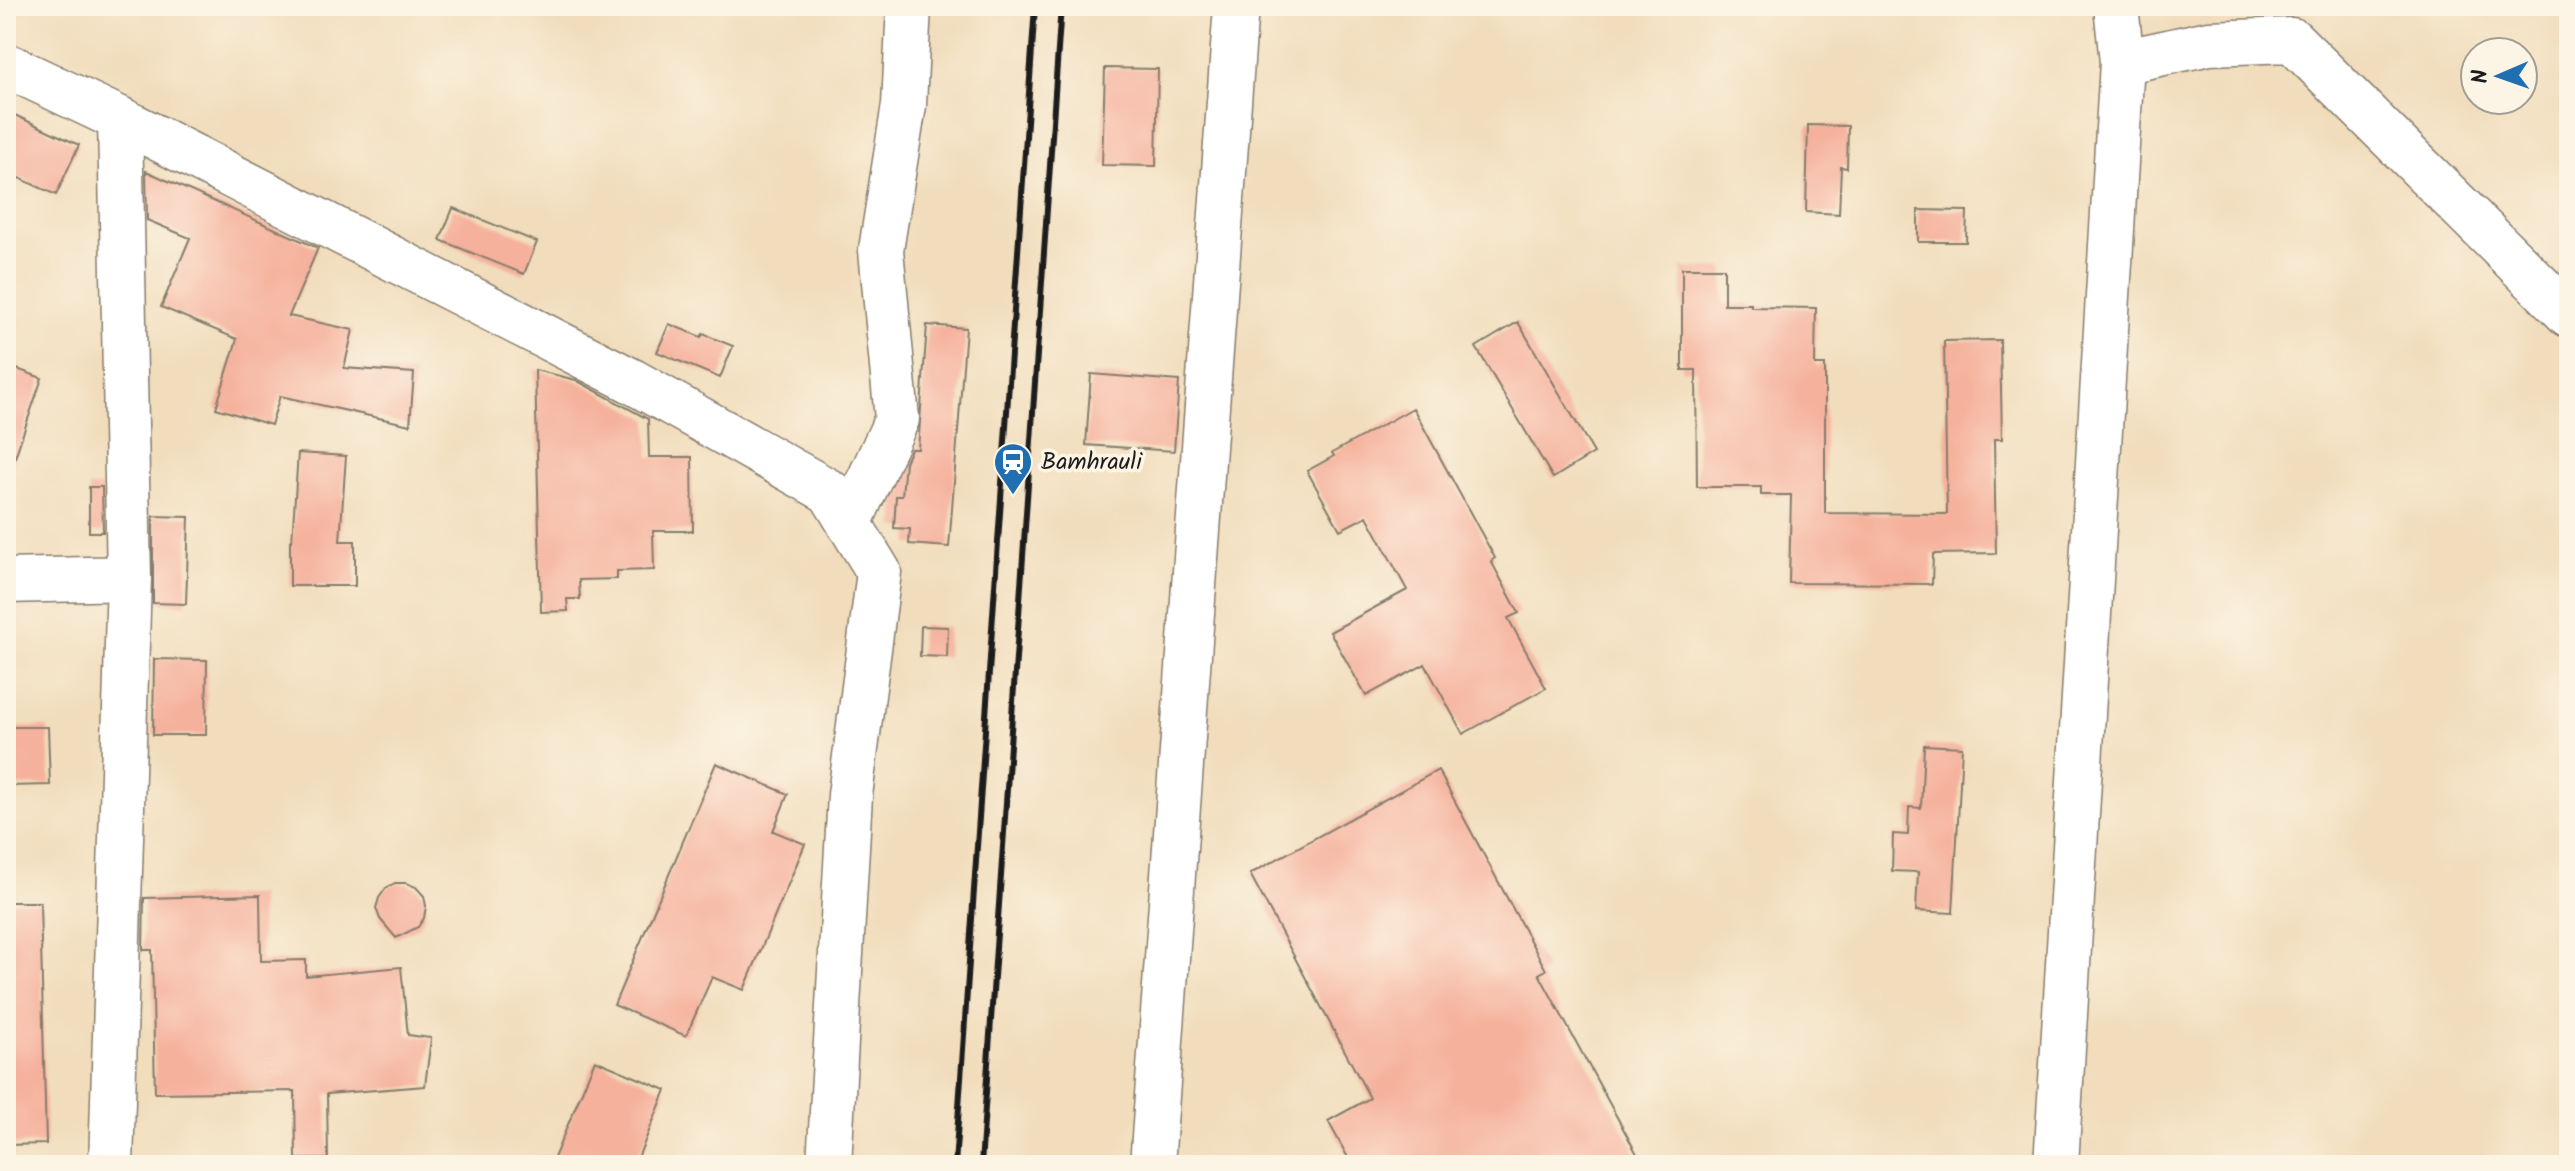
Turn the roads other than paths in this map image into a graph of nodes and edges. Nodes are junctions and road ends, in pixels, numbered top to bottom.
1 (909, 6) edge
2 (1236, 6) edge
3 (2116, 6) edge
4 (2246, 6) edge
5 (2292, 40) junction
6 (2122, 62) junction
7 (6, 65) edge
8 (120, 119) junction
9 (2569, 315) edge
10 (849, 524) junction
11 (129, 578) junction
12 (6, 581) edge
13 (111, 1165) edge
14 (829, 1165) edge
15 (1152, 1165) edge
16 (2056, 1165) edge

1 - 10 street
2 - 15 street
3 - 6 street
4 - 5 street
5 - 6 street
5 - 9 street
6 - 16 street
7 - 8 street
8 - 10 street
8 - 11 street
10 - 14 street
11 - 12 street
11 - 13 street

